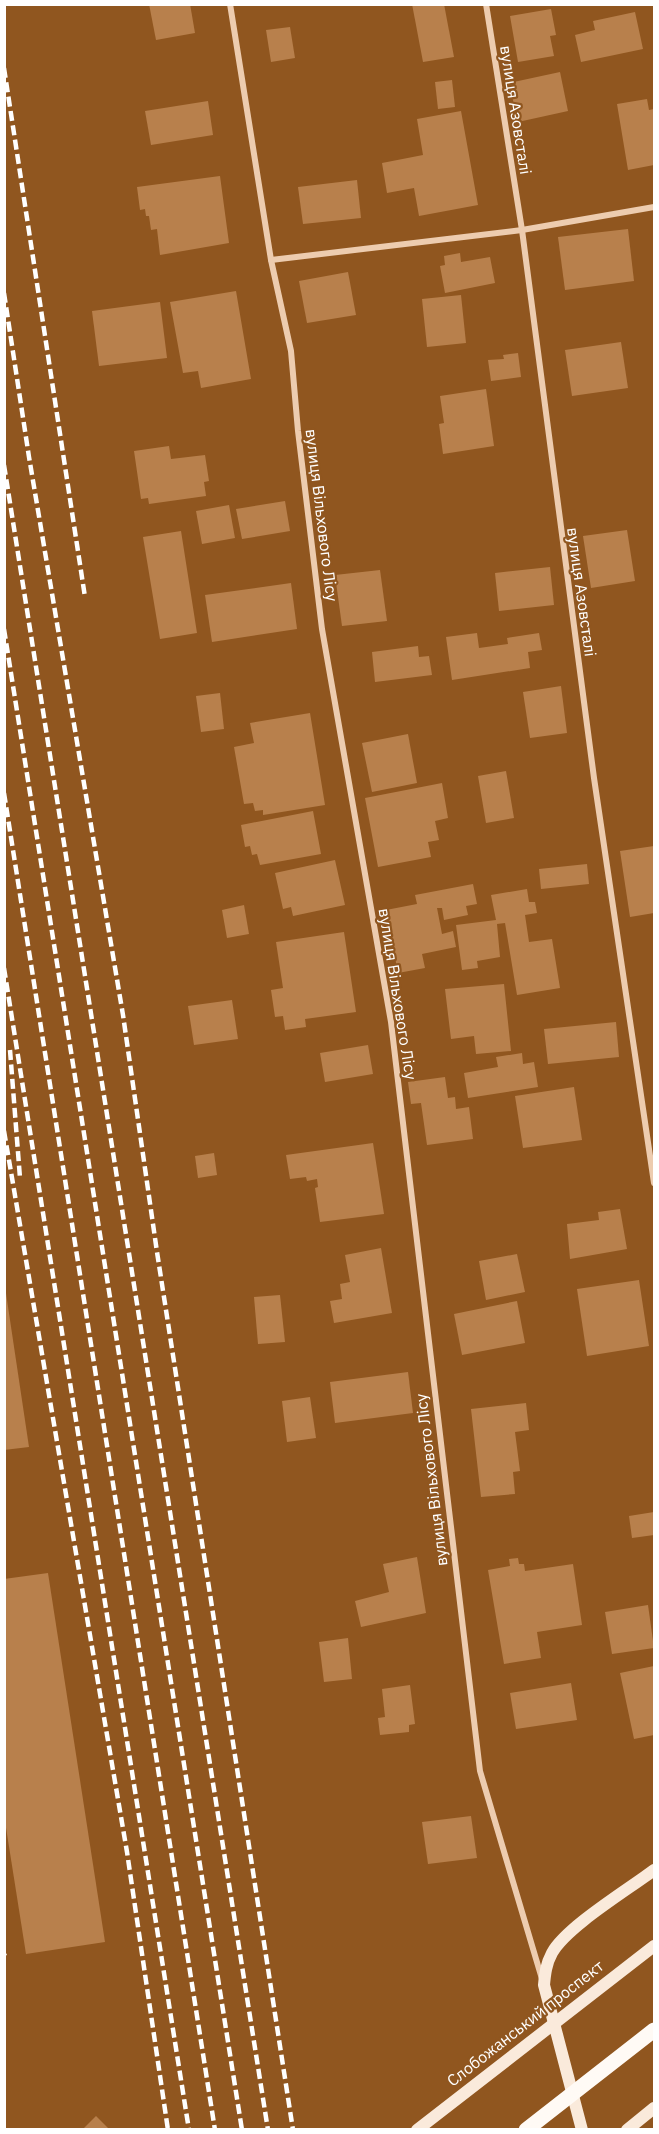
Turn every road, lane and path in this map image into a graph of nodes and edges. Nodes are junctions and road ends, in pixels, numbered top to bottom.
1 (230, 4) edge
2 (486, 4) edge
3 (654, 207) edge
4 (522, 230) junction
5 (271, 260) junction
6 (654, 1183) edge
7 (654, 1870) edge
8 (654, 1946) edge
9 (544, 1985) junction
10 (654, 2030) edge
11 (654, 2108) edge
12 (417, 2130) edge
13 (526, 2130) edge
14 (582, 2130) edge
15 (627, 2130) edge

1 - 5 street, вулиця Вільхового Лісу
2 - 4 street, вулиця Азовсталі
3 - 4 street
4 - 5 street
4 - 6 street, вулиця Азовсталі
5 - 9 street, вулиця Вільхового Лісу
7 - 9 main road
8 - 12 main road, Слобожанський проспект, bridge
9 - 14 main road
10 - 13 main road, bridge
11 - 15 main road

